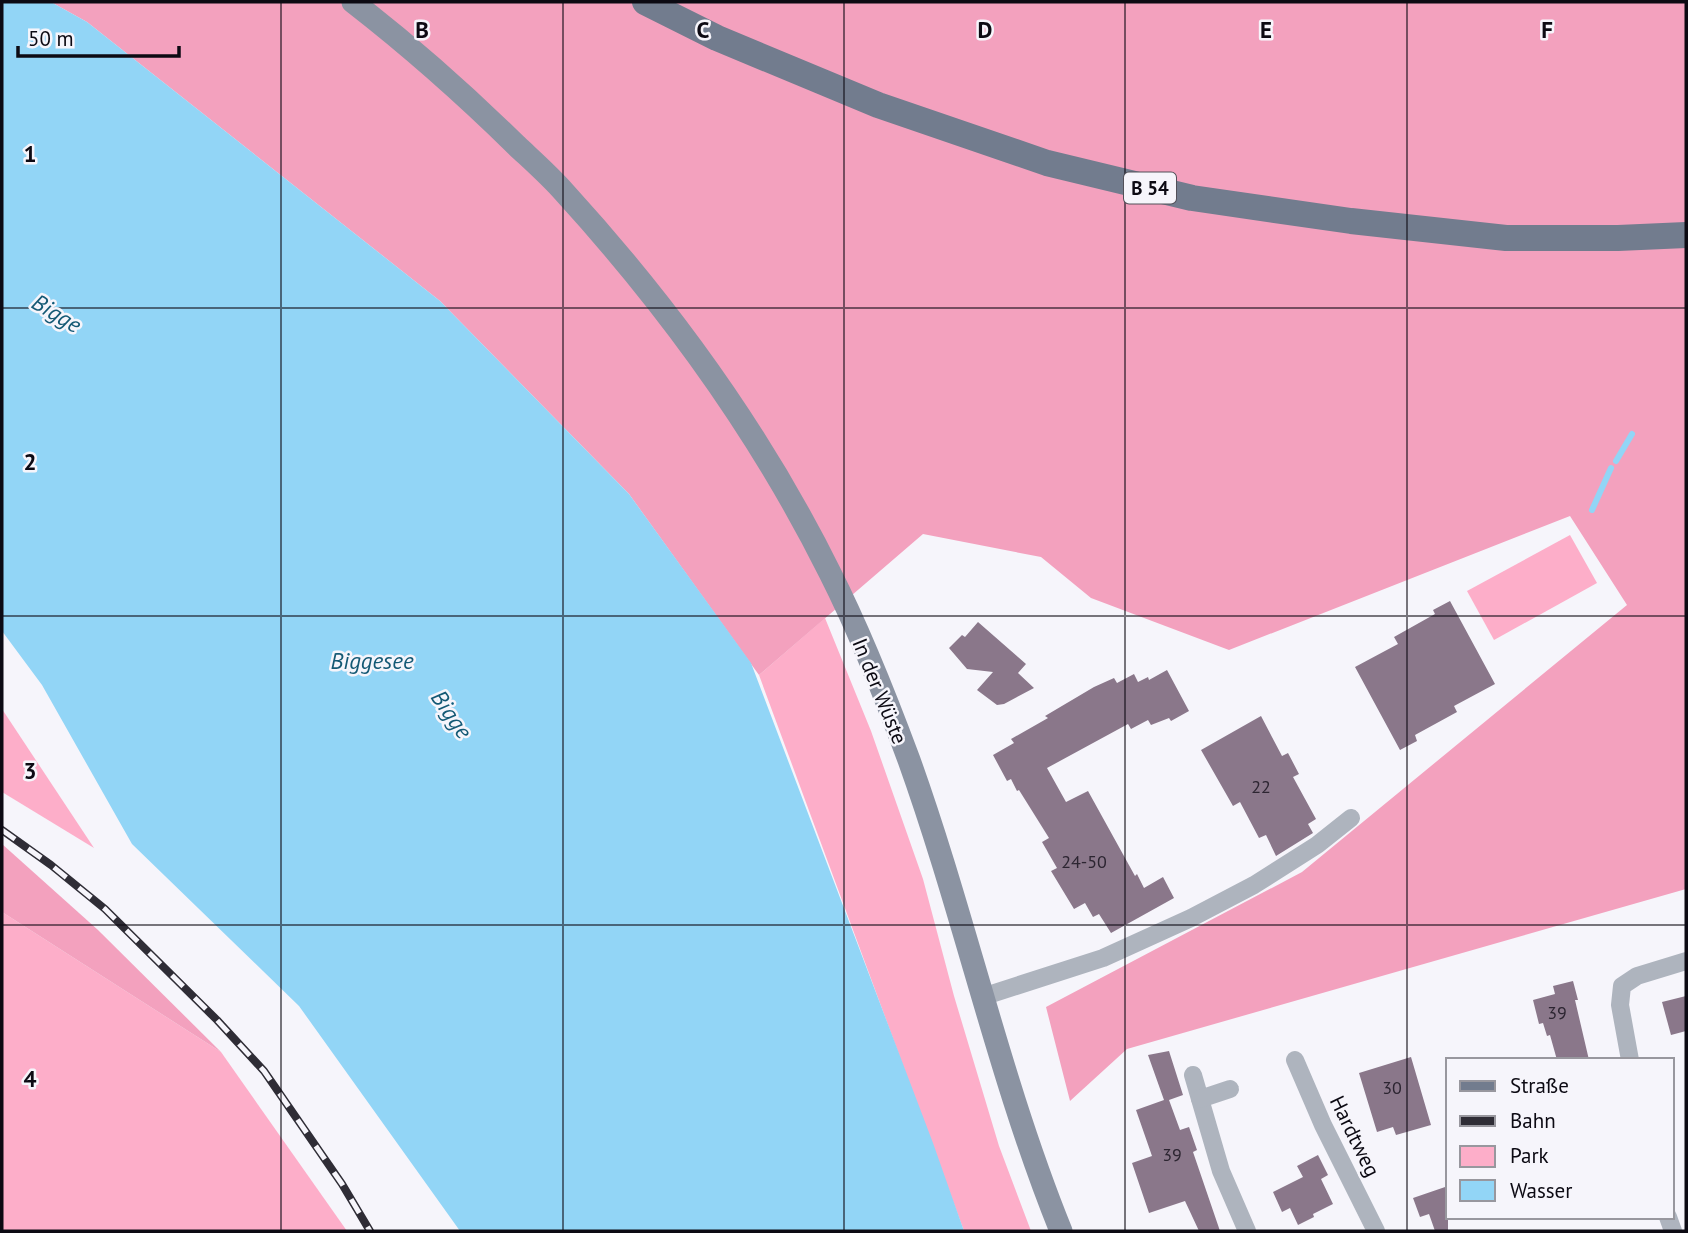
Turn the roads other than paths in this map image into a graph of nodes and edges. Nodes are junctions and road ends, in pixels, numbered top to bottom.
1 (354, 2) edge
2 (645, 2) edge
3 (1686, 235) edge
4 (1351, 818) dead end
5 (1686, 961) edge
6 (982, 997) junction
7 (1630, 1058) edge
8 (1294, 1060) dead end
9 (1193, 1075) dead end
10 (1230, 1089) dead end
11 (1200, 1099) junction
12 (1061, 1231) edge
13 (1247, 1231) edge
14 (1376, 1231) edge

1 - 6 main road, In der Wüste
2 - 3 main road, B 54
4 - 6 street
5 - 7 street
6 - 12 main road, In der Wüste
8 - 14 street, Hardtweg
9 - 11 street
10 - 11 street
11 - 13 street

